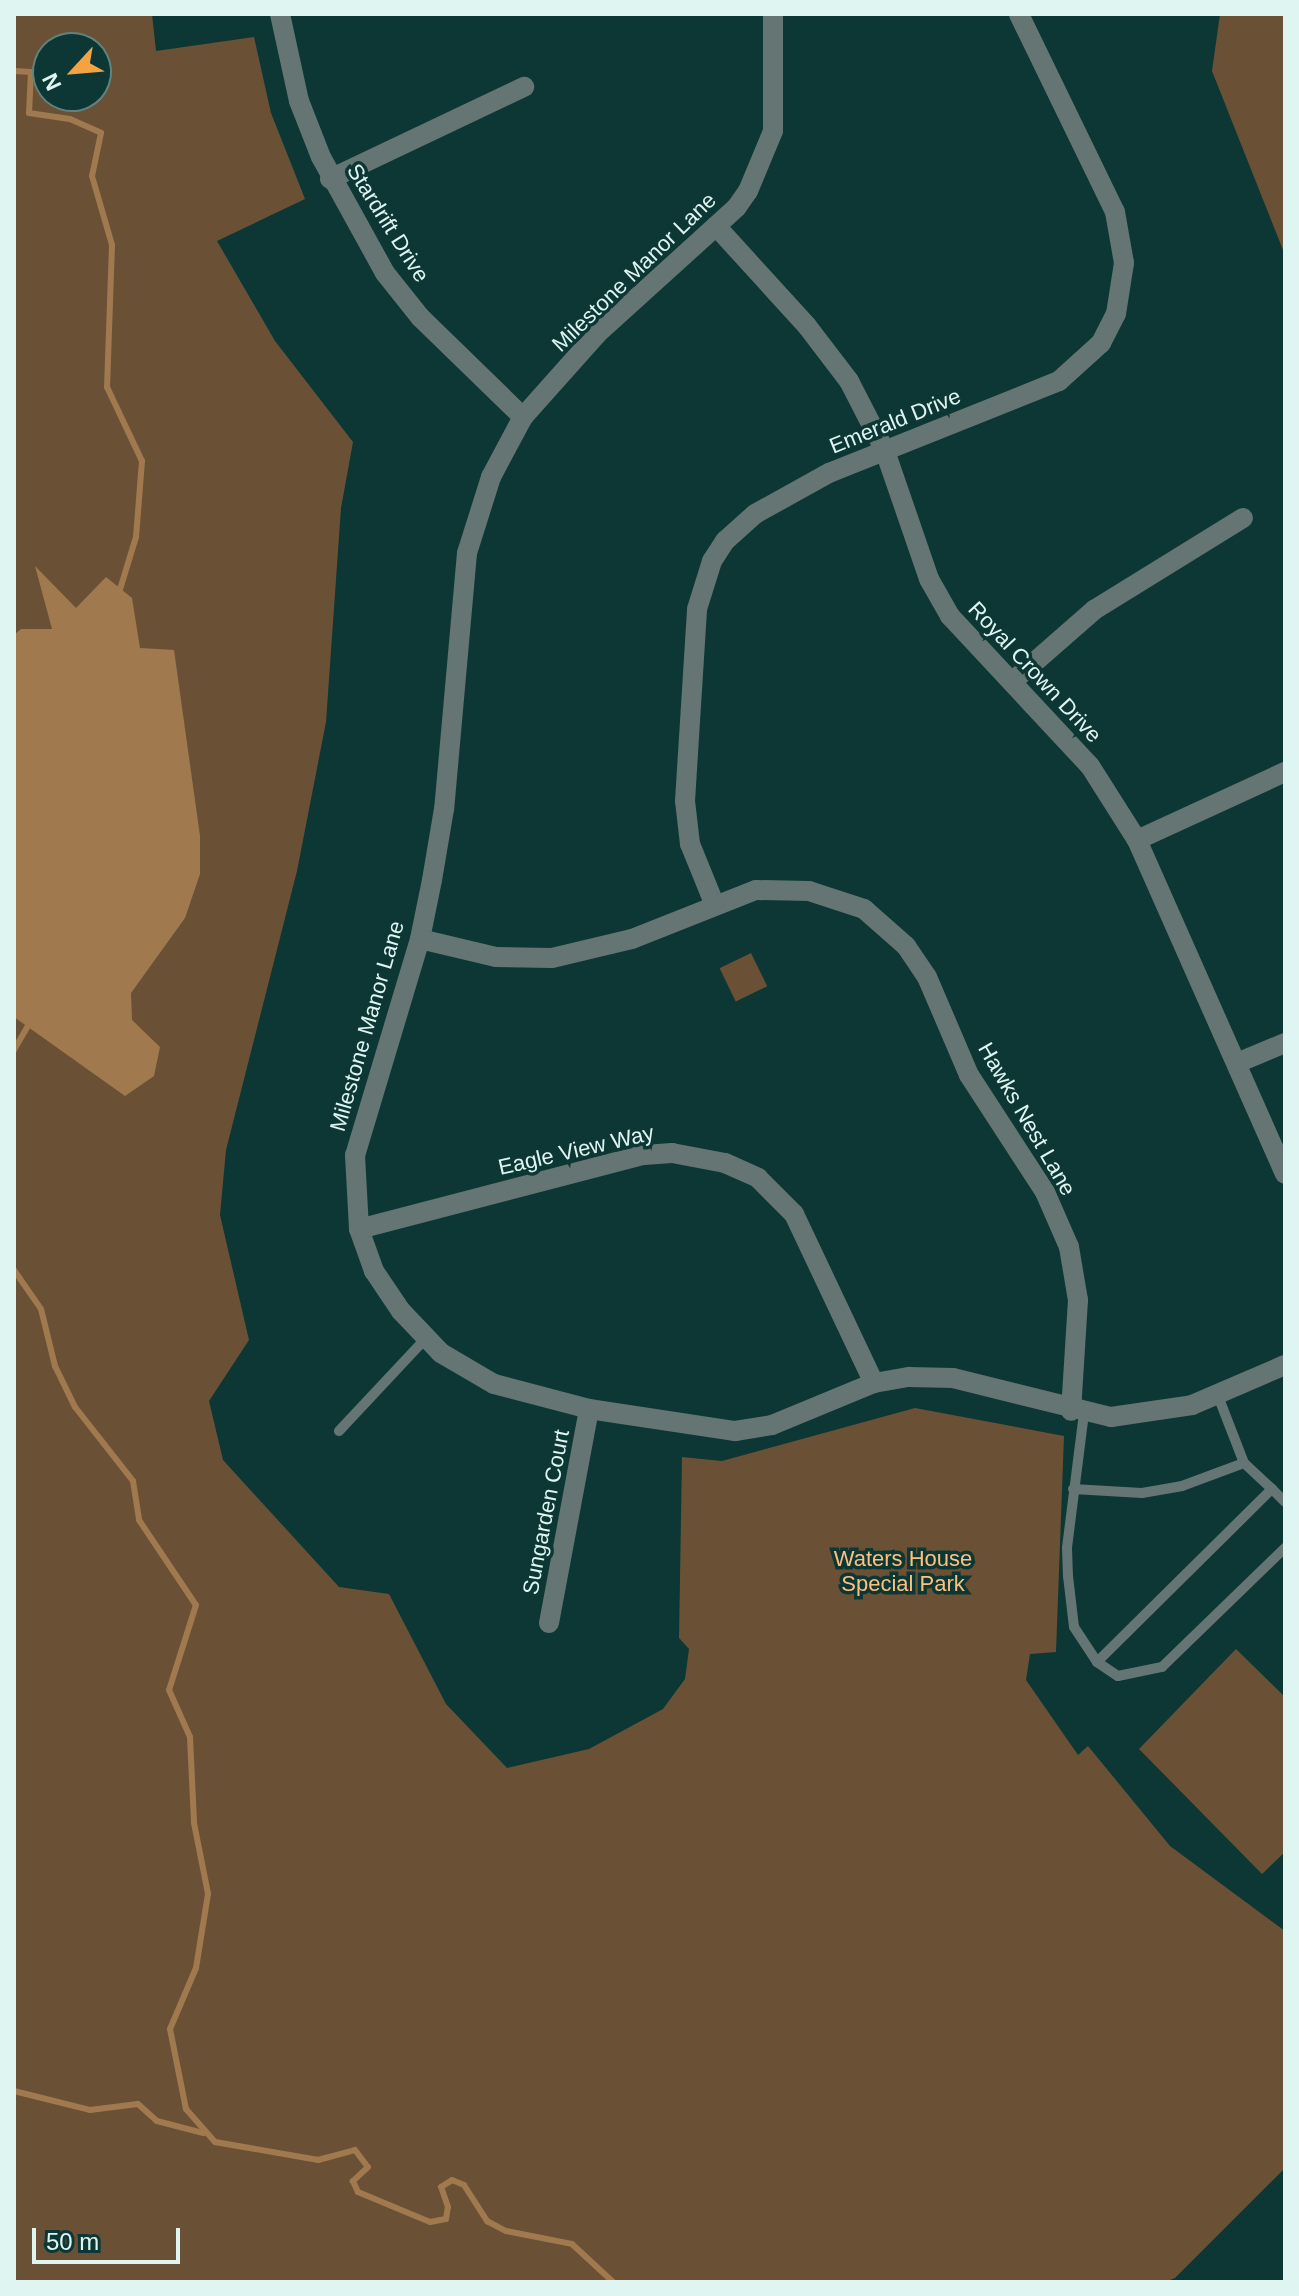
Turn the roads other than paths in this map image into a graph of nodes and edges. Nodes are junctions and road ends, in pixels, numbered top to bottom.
1 (280, 14) edge
2 (773, 14) edge
3 (1019, 14) edge
4 (524, 87) dead end
5 (330, 179) junction
6 (716, 226) junction
7 (523, 417) junction
8 (885, 451) junction
9 (1243, 518) dead end
10 (1013, 681) junction
11 (1285, 772) edge
12 (1137, 840) junction
13 (714, 903) junction
14 (420, 939) junction
15 (1285, 1043) edge
16 (1237, 1063) junction
17 (1285, 1174) edge
18 (359, 1229) junction
19 (427, 1337) junction
20 (1285, 1365) edge
21 (874, 1383) junction
22 (1218, 1396) junction
23 (589, 1409) junction
24 (1077, 1412) junction
25 (339, 1431) dead end
26 (1244, 1463) junction
27 (1073, 1489) junction
28 (1272, 1489) junction
29 (1285, 1502) edge
30 (1285, 1548) edge
31 (549, 1623) dead end
32 (1097, 1662) junction

1 - 5 street, Stardrift Drive
2 - 6 street, Milestone Manor Lane
3 - 8 street, Emerald Drive
4 - 5 street
5 - 7 street, Stardrift Drive
6 - 7 street, Milestone Manor Lane
6 - 8 street, Royal Crown Drive
7 - 14 street, Milestone Manor Lane
8 - 10 street, Royal Crown Drive
8 - 13 street, Emerald Drive
9 - 10 street
10 - 12 street, Royal Crown Drive
11 - 12 street
12 - 16 street, Royal Crown Drive
13 - 14 street, Hawks Nest Lane
13 - 24 street, Hawks Nest Lane
14 - 18 street, Milestone Manor Lane
15 - 16 street
16 - 17 street, Royal Crown Drive
18 - 19 street, Milestone Manor Lane
18 - 21 street, Eagle View Way
19 - 23 street, Milestone Manor Lane
19 - 25 lane
20 - 22 street, Milestone Manor Lane
21 - 23 street, Milestone Manor Lane
21 - 24 street, Milestone Manor Lane
22 - 24 street, Milestone Manor Lane
22 - 26 lane
23 - 31 street, Sungarden Court
24 - 27 lane
26 - 27 lane
26 - 28 lane
27 - 32 lane
28 - 29 lane
28 - 32 lane
30 - 32 lane

